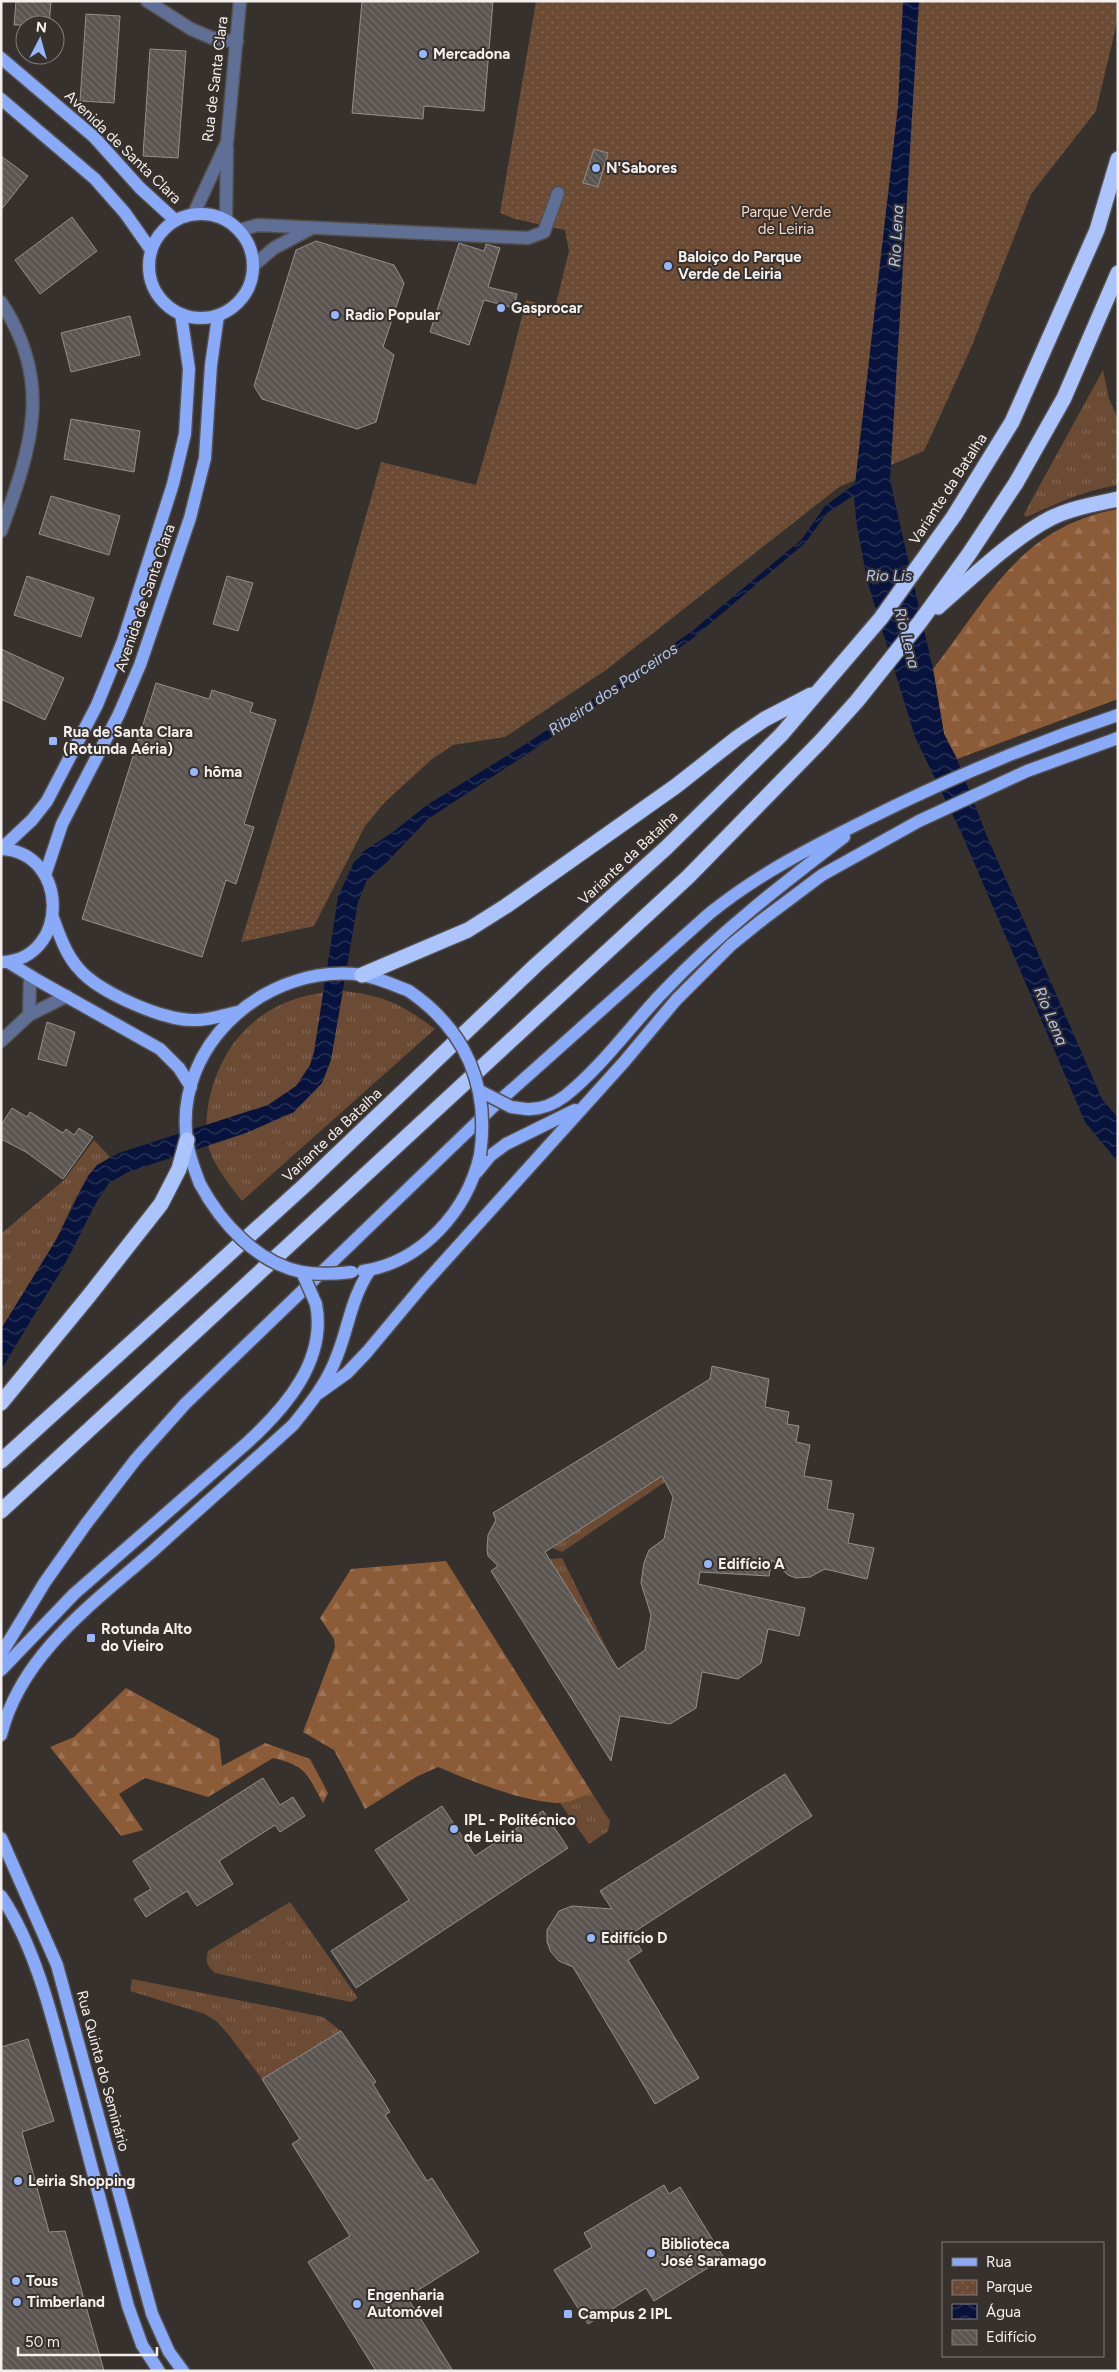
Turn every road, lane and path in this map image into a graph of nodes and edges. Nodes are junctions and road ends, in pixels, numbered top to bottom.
1 (147, 1) edge
2 (240, 1) edge
3 (237, 42) junction
4 (1, 58) edge
5 (1, 99) edge
6 (227, 142) junction
7 (1118, 160) edge
8 (558, 193) dead end
9 (194, 214) junction
10 (226, 219) junction
11 (175, 220) junction
12 (312, 228) junction
13 (240, 230) junction
14 (151, 250) junction
15 (254, 265) junction
16 (1118, 273) edge
17 (1, 302) edge
18 (180, 314) junction
19 (218, 316) junction
20 (1118, 499) edge
21 (1, 531) edge
22 (920, 622) junction
23 (819, 690) junction
24 (1118, 715) edge
25 (1118, 738) edge
26 (864, 822) junction
27 (1, 849) edge
28 (45, 875) junction
29 (53, 918) junction
30 (5, 962) edge
31 (362, 975) junction
32 (30, 976) junction
33 (67, 996) junction
34 (237, 1012) junction
35 (28, 1015) junction
36 (1, 1041) edge
37 (191, 1087) junction
38 (480, 1091) junction
39 (587, 1102) junction
40 (187, 1140) junction
41 (476, 1174) junction
42 (370, 1270) junction
43 (302, 1272) junction
44 (319, 1393) junction
45 (1, 1402) edge
46 (1, 1460) edge
47 (1, 1511) edge
48 (1, 1654) edge
49 (1, 1670) edge
50 (1, 1734) edge
51 (1, 1838) edge
52 (1, 1896) edge
53 (159, 2371) edge
54 (183, 2371) edge

1 - 3 street
2 - 3 street, Rua de Santa Clara
3 - 6 street, Rua de Santa Clara
4 - 11 main road, Avenida de Santa Clara
5 - 14 main road
6 - 9 street, Rua de Santa Clara
6 - 10 street
7 - 23 highway, Variante da Batalha
8 - 12 street
9 - 10 main road
9 - 11 main road
10 - 13 main road
11 - 14 main road
12 - 13 street
12 - 15 street
13 - 15 main road
14 - 18 main road
15 - 19 main road
16 - 22 highway
17 - 21 street
18 - 19 main road
18 - 27 main road, Avenida de Santa Clara
19 - 28 main road, Avenida de Santa Clara
20 - 22 highway
22 - 47 highway
23 - 31 highway
23 - 46 highway, Variante da Batalha
24 - 26 main road
25 - 39 main road
26 - 38 main road, bridge
26 - 48 main road
27 - 28 main road
28 - 29 main road
29 - 30 main road
29 - 34 main road
30 - 32 main road
31 - 34 main road
31 - 38 main road, bridge
32 - 33 main road
32 - 35 street
33 - 35 street
33 - 37 main road
34 - 37 main road
35 - 36 street
37 - 40 main road
38 - 41 main road, bridge
39 - 41 main road
39 - 44 main road
40 - 43 main road, bridge
40 - 45 highway
41 - 42 main road
42 - 43 main road, bridge
42 - 44 main road
43 - 49 main road, bridge
44 - 50 main road
51 - 54 main road, Rua Quinta do Seminário
52 - 53 main road

